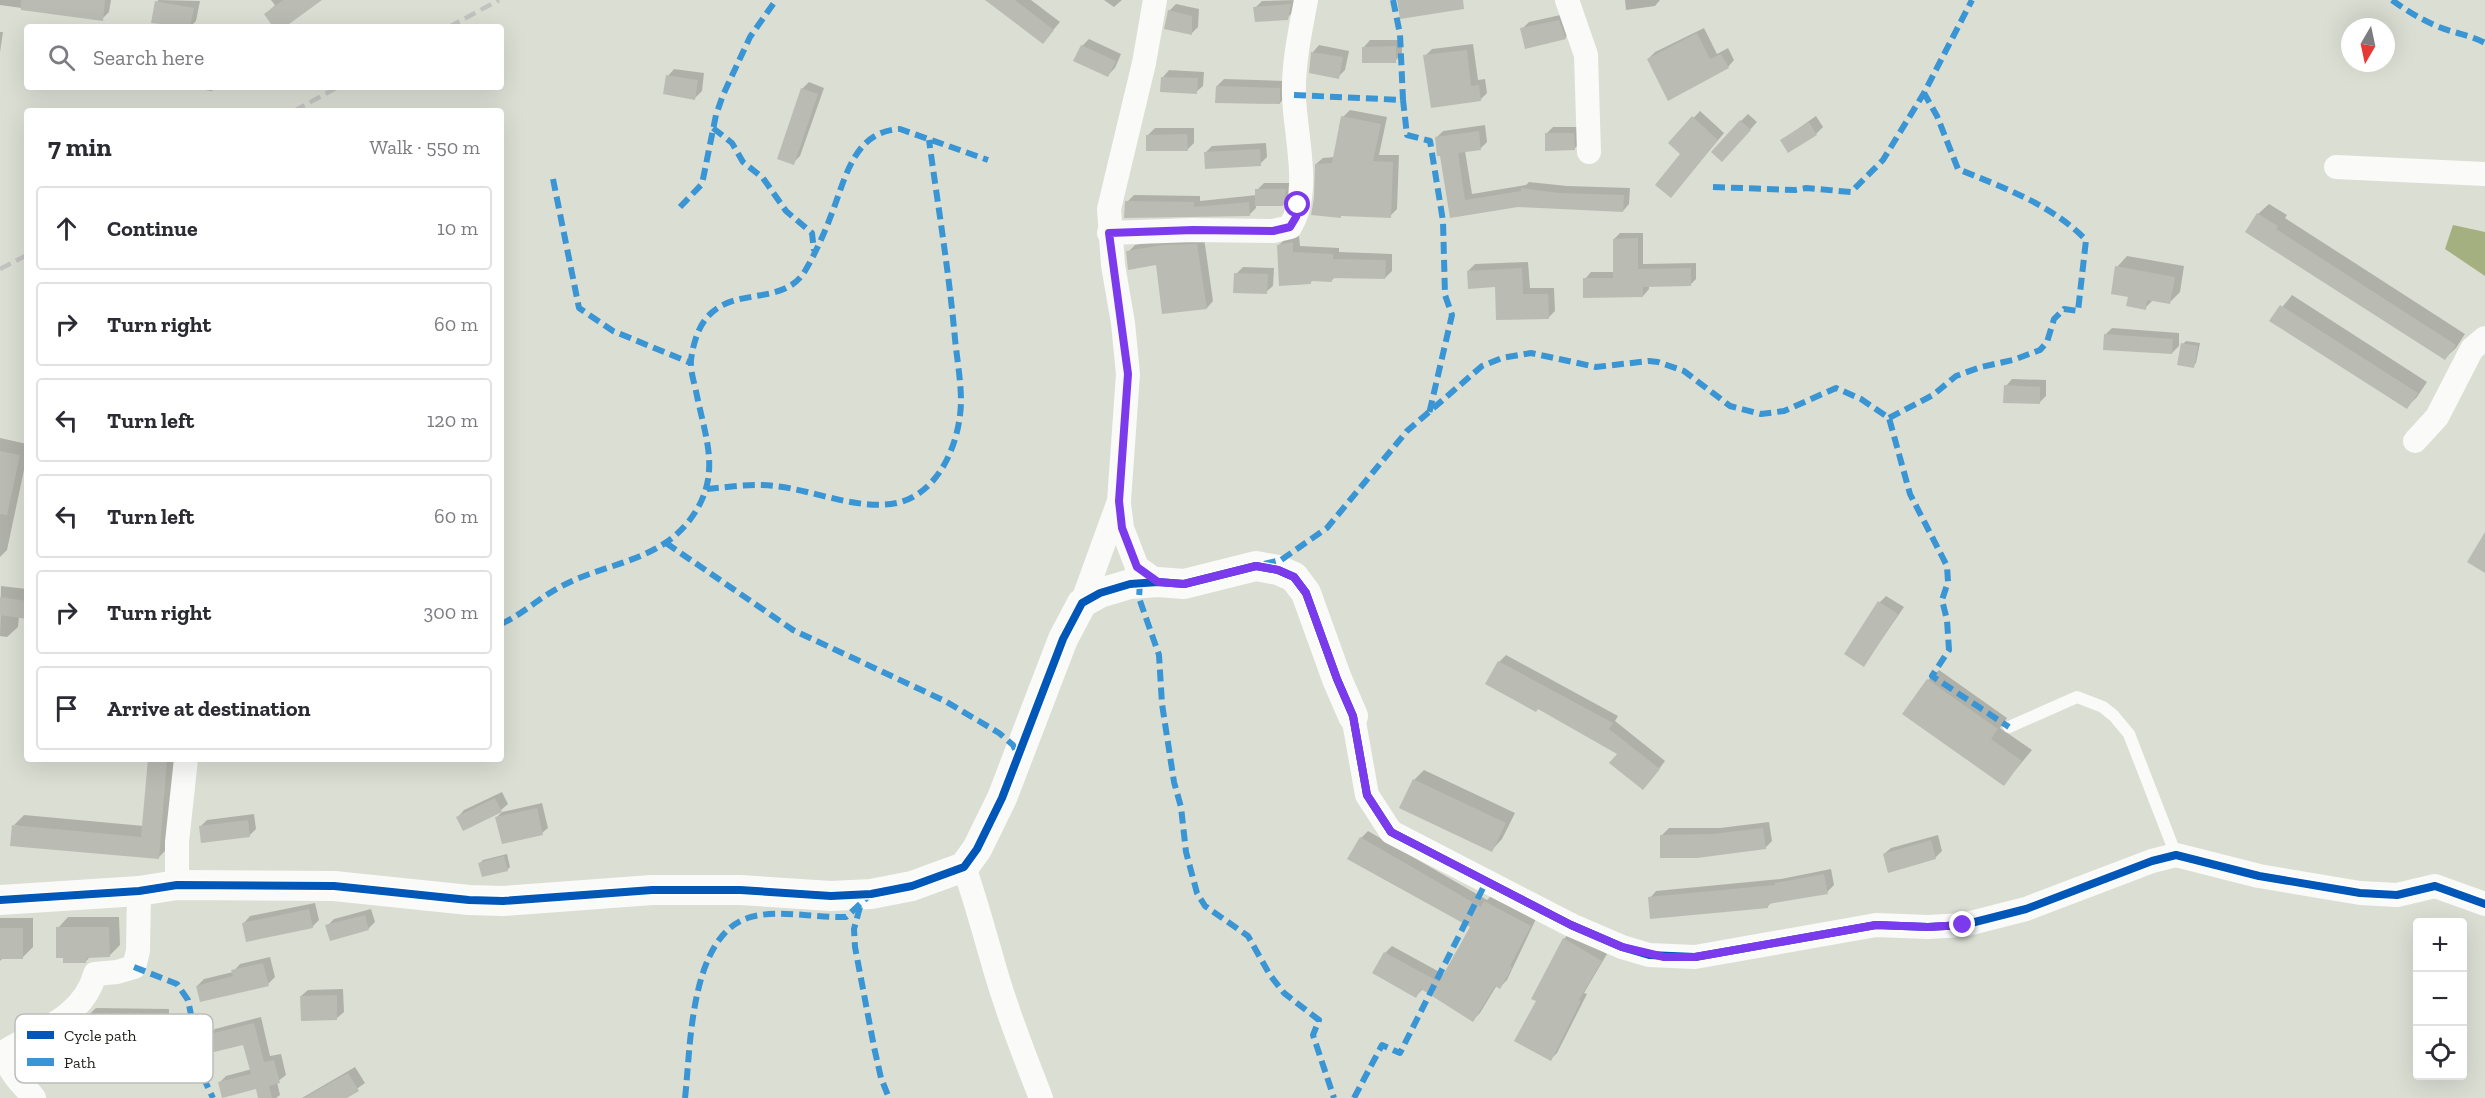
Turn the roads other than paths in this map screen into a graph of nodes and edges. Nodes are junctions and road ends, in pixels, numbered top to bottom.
1 (1155, 0) edge
2 (1306, 0) edge
3 (1567, 0) edge
4 (1589, 152) dead end
5 (2336, 167) dead end
6 (2485, 174) edge
7 (1109, 233) junction
8 (2485, 338) edge
9 (2415, 441) dead end
10 (1119, 501) junction
11 (1158, 582) junction
12 (1082, 603) junction
13 (1353, 716) joint
14 (2009, 727) dead end
15 (185, 762) edge
16 (2176, 855) junction
17 (964, 867) junction
18 (177, 885) junction
19 (139, 891) junction
20 (0, 900) edge
21 (2485, 904) edge
22 (69, 1014) edge
23 (15, 1045) edge
24 (15, 1075) edge
25 (22, 1083) edge
26 (34, 1098) edge
27 (1041, 1098) edge

1 - 7 street
2 - 7 street
3 - 4 street
5 - 6 street
7 - 10 street
8 - 9 street
10 - 11 street
10 - 12 street
11 - 12 street
11 - 13 street
12 - 17 street
13 - 16 street
14 - 16 lane
15 - 18 street
16 - 21 street
17 - 18 street
17 - 27 street
18 - 19 street
19 - 20 street
19 - 22 street
23 - 24 street
25 - 26 street

